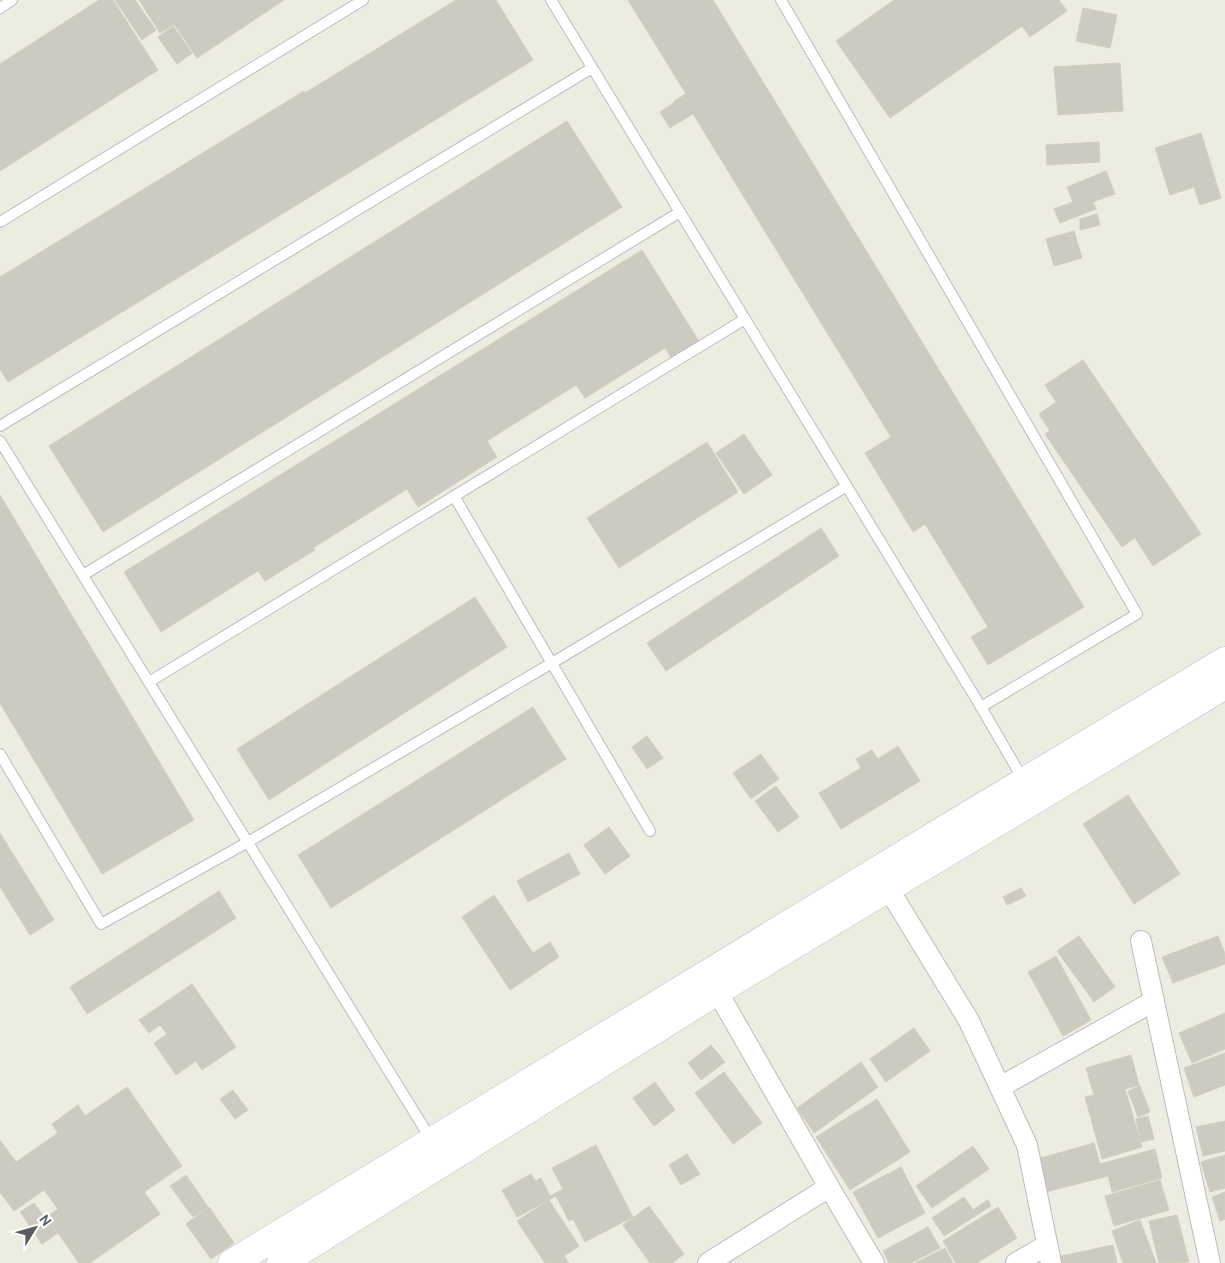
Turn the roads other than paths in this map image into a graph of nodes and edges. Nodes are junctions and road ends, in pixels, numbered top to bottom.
1 (12, 0) edge
2 (364, 0) edge
3 (551, 0) edge
4 (781, 0) edge
5 (0, 8) edge
6 (592, 68) junction
7 (680, 212) junction
8 (0, 222) edge
9 (745, 319) junction
10 (0, 426) edge
11 (0, 441) edge
12 (847, 486) junction
13 (454, 496) junction
14 (82, 575) junction
15 (552, 663) junction
16 (149, 682) junction
17 (1219, 685) edge
18 (981, 706) junction
19 (0, 754) edge
20 (1024, 781) junction
21 (650, 830) dead end
22 (248, 842) junction
23 (888, 888) junction
24 (1141, 941) dead end
25 (717, 991) junction
26 (1154, 1001) junction
27 (1000, 1087) junction
28 (438, 1151) junction
29 (829, 1187) junction
30 (1049, 1254) edge
31 (232, 1263) edge
32 (281, 1263) edge
33 (708, 1263) edge
34 (874, 1263) edge
35 (1016, 1263) edge
36 (1210, 1263) edge

1 - 5 lane
2 - 8 lane
3 - 6 lane
4 - 18 lane
6 - 7 lane
6 - 10 lane
7 - 9 lane
7 - 14 lane
9 - 12 lane
9 - 13 lane
11 - 14 lane
12 - 15 lane
12 - 18 lane
13 - 15 lane
13 - 16 lane
14 - 16 lane
15 - 21 lane
15 - 22 lane
16 - 22 lane
17 - 20 street
17 - 23 street
18 - 20 lane
19 - 22 lane
20 - 28 street
22 - 28 lane
23 - 25 street
23 - 27 street
24 - 26 street
25 - 28 street
25 - 29 street
26 - 27 street
26 - 36 street
27 - 30 street
28 - 31 street
28 - 32 street
29 - 33 street
29 - 34 street
30 - 35 street

